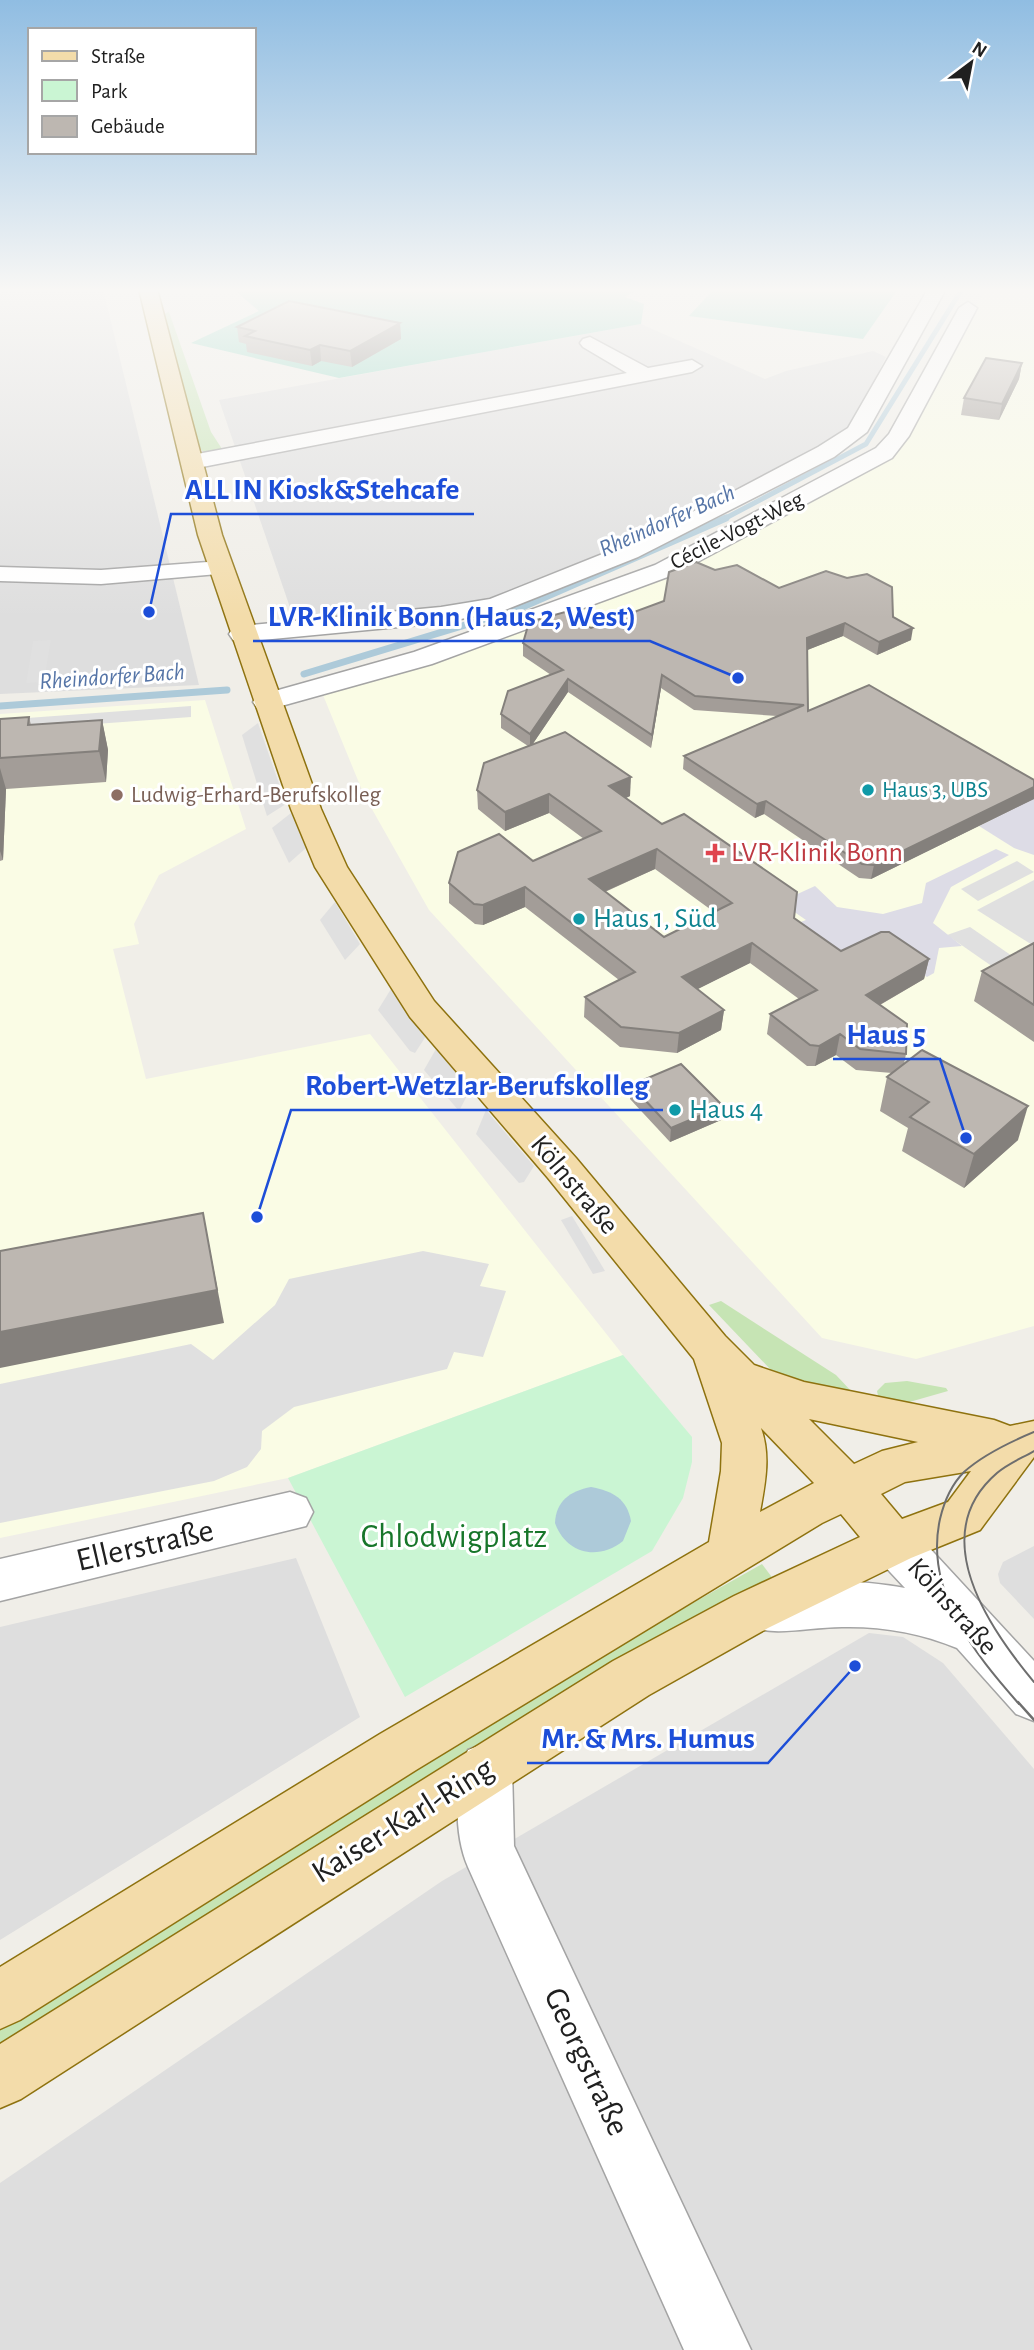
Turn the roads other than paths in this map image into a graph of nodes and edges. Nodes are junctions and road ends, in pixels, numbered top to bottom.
1 (176, 399) edge
2 (522, 399) edge
3 (875, 399) edge
4 (918, 399) edge
5 (192, 462) junction
6 (210, 535) junction
7 (221, 568) junction
8 (0, 574) edge
9 (123, 576) junction
10 (230, 598) junction
11 (242, 634) junction
12 (267, 702) junction
13 (724, 1363) junction
14 (1026, 1440) edge
15 (898, 1464) junction
16 (850, 1491) junction
17 (290, 1512) dead end
18 (894, 1543) junction
19 (731, 1550) junction
20 (826, 1575) junction
21 (0, 1580) edge
22 (751, 1612) junction
23 (975, 1632) junction
24 (1034, 1697) edge
25 (486, 1768) junction
26 (0, 2000) edge
27 (0, 2078) edge
28 (718, 2350) edge

1 - 5 main road, Kölnstraße
2 - 5 street
3 - 11 street
4 - 12 street, Cécile-Vogt-Weg
5 - 6 main road, Kölnstraße
6 - 7 main road, Kölnstraße
6 - 9 street
7 - 9 street
7 - 10 main road, Kölnstraße
8 - 9 street
9 - 10 street
10 - 11 main road, Kölnstraße
11 - 12 main road, Kölnstraße
12 - 13 main road, Kölnstraße
13 - 14 main road
13 - 16 main road, Kölnstraße
13 - 19 main road
14 - 15 main road, Kaiser-Karl-Ring
14 - 18 main road, Kaiser-Karl-Ring
15 - 16 main road, Kaiser-Karl-Ring
15 - 18 main road
16 - 18 main road, Kölnstraße
16 - 19 main road, Kaiser-Karl-Ring
16 - 20 main road
17 - 21 street, Ellerstraße
18 - 20 main road, Kaiser-Karl-Ring
18 - 23 street, Kölnstraße
19 - 26 main road, Kaiser-Karl-Ring
20 - 22 main road, Kaiser-Karl-Ring
22 - 23 street
22 - 25 main road, Kaiser-Karl-Ring
23 - 24 street, Kölnstraße
25 - 27 main road, Kaiser-Karl-Ring
25 - 28 street, Georgstraße

